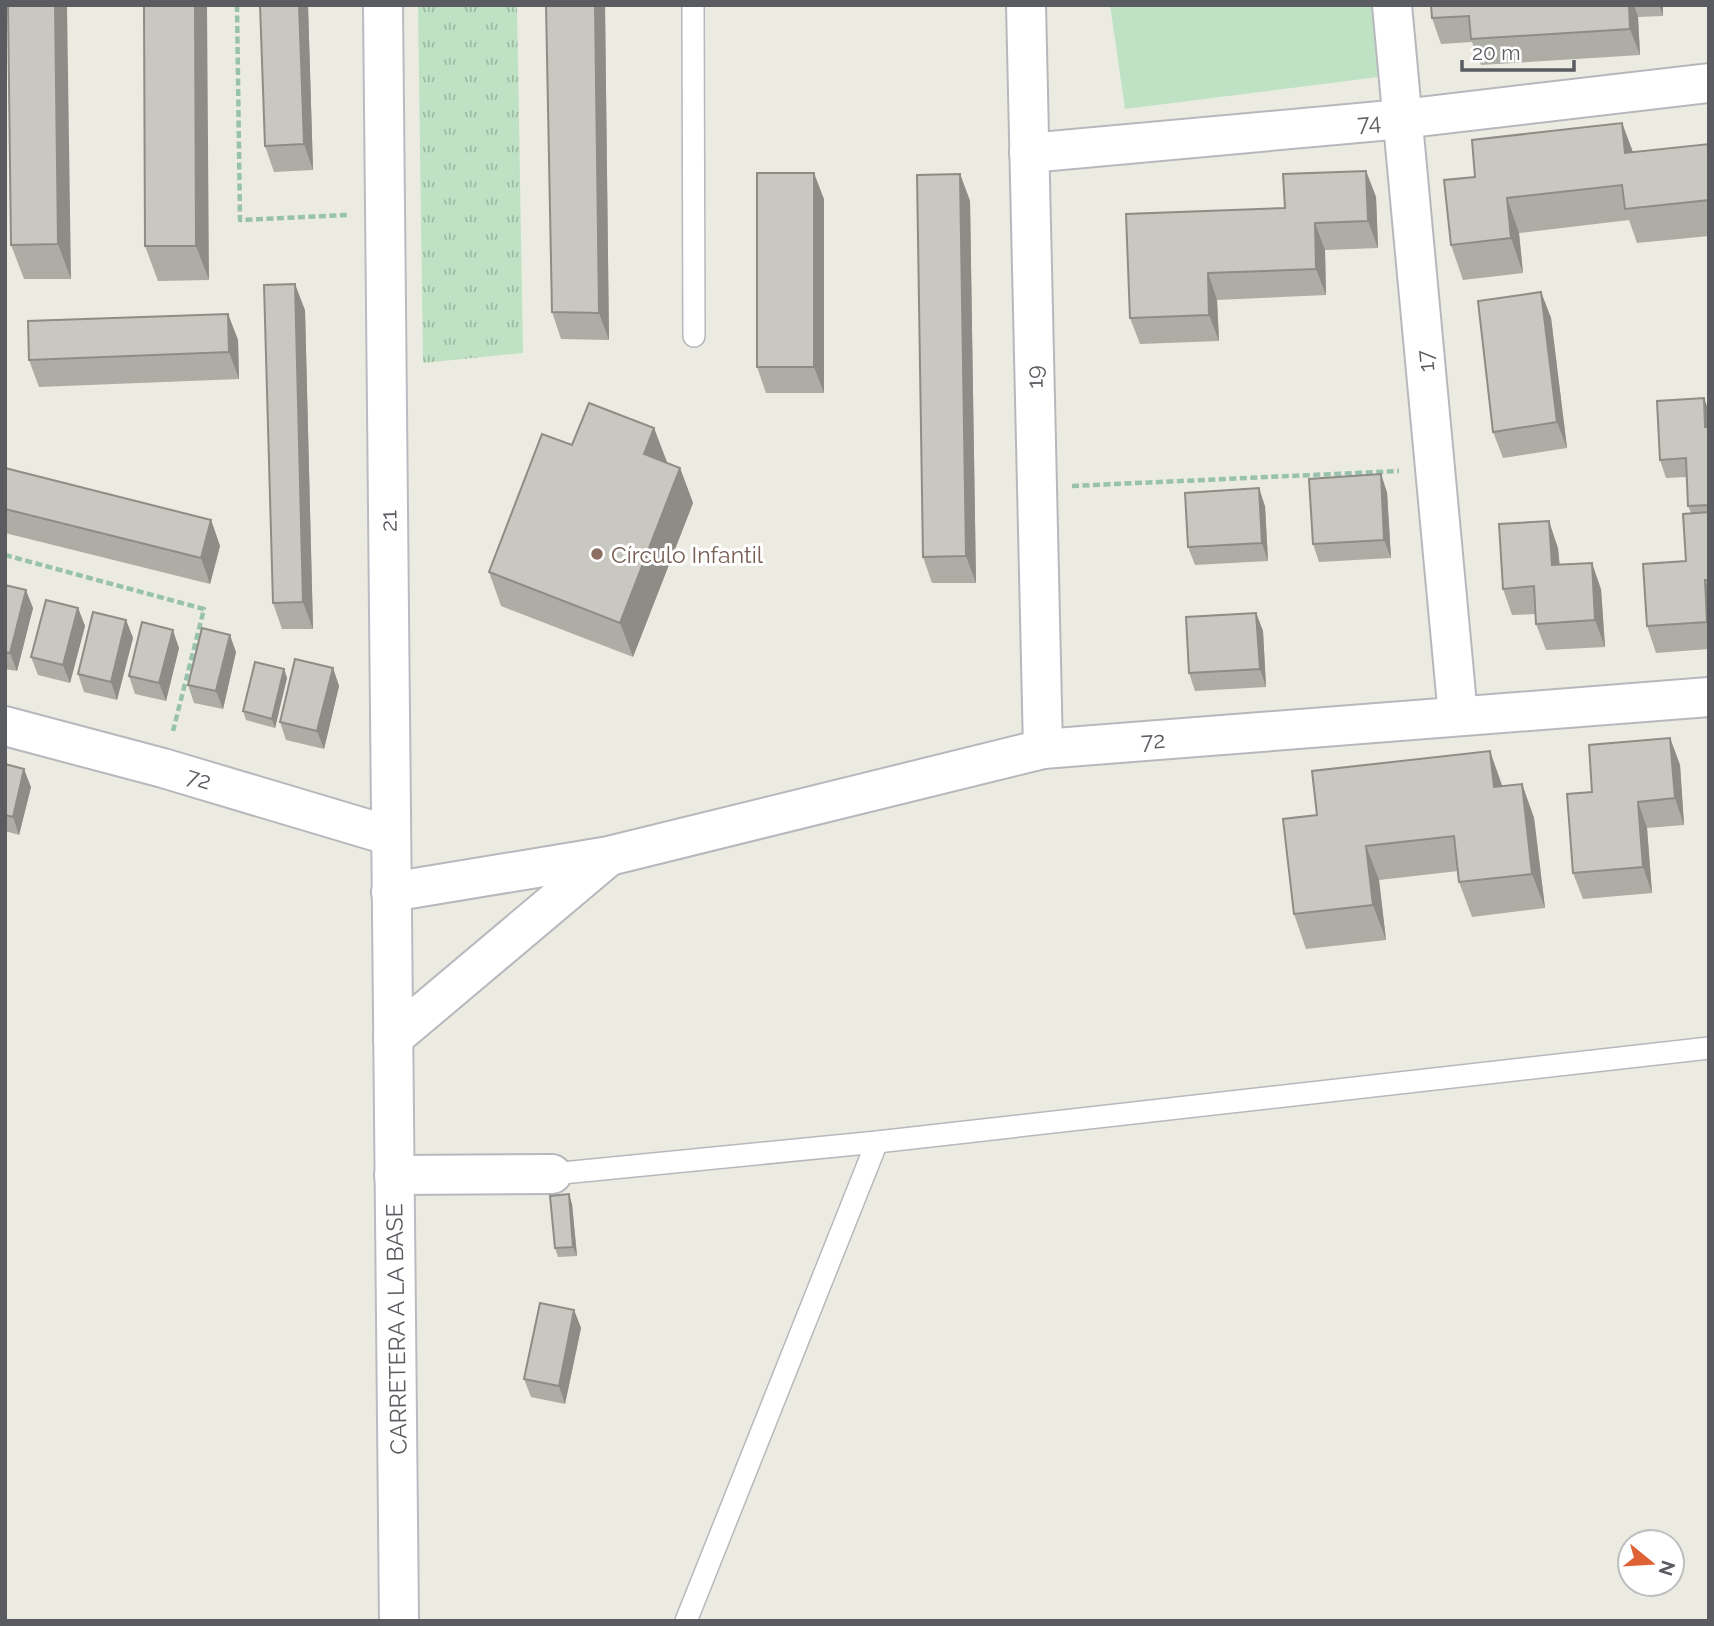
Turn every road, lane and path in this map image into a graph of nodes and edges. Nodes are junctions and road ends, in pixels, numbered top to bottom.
1 (237, 5) edge
2 (383, 5) edge
3 (693, 5) edge
4 (1026, 5) edge
5 (1392, 5) edge
6 (1709, 83) edge
7 (1402, 119) junction
8 (1029, 153) junction
9 (385, 213) junction
10 (694, 336) dead end
11 (1435, 469) junction
12 (1037, 487) junction
13 (5, 555) edge
14 (1709, 697) edge
15 (1458, 716) junction
16 (5, 726) edge
17 (1043, 749) junction
18 (163, 768) junction
19 (391, 836) junction
20 (609, 856) junction
21 (391, 892) junction
22 (393, 1038) junction
23 (1709, 1048) edge
24 (877, 1142) junction
25 (552, 1174) joint
26 (394, 1175) junction
27 (399, 1621) edge
28 (686, 1621) edge

1 - 9 path
2 - 9 street, 21
3 - 10 lane
4 - 8 street, 19
5 - 7 street, 17
6 - 7 street, 74
7 - 8 street, 74
7 - 11 street, 17
8 - 12 street, 19
9 - 19 street, 21
11 - 12 path
11 - 15 street, 17
12 - 17 street, 19
13 - 18 path
14 - 15 street, 72
15 - 17 street, 72
16 - 18 street, 72
17 - 20 street, 72
18 - 19 street, 72
19 - 21 street, 21
20 - 21 street, 72
20 - 22 street, 72
21 - 22 street, 21
22 - 26 street, CARRETERA A LA BASE
23 - 24 lane
24 - 25 lane
24 - 28 lane
25 - 26 street
26 - 27 street, CARRETERA A LA BASE

